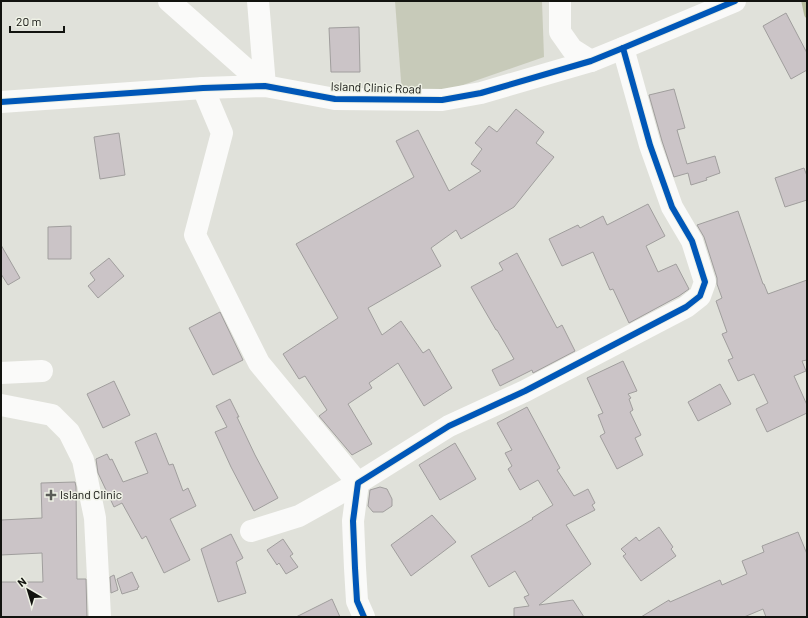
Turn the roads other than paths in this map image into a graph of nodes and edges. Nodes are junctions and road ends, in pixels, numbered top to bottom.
1 (169, 1) edge
2 (258, 1) edge
3 (560, 1) edge
4 (735, 1) edge
5 (623, 48) junction
6 (591, 60) junction
7 (265, 86) junction
8 (204, 88) junction
9 (1, 102) edge
10 (42, 371) dead end
11 (1, 373) edge
12 (1, 405) edge
13 (358, 483) junction
14 (251, 532) dead end
15 (100, 617) edge
16 (364, 617) edge

1 - 7 street
2 - 7 street
3 - 6 street
4 - 5 street, Island Clinic Road
5 - 6 street, Island Clinic Road
5 - 13 street
6 - 7 street, Island Clinic Road
7 - 8 street, Island Clinic Road
8 - 9 street, Island Clinic Road
8 - 13 street
10 - 11 street
12 - 15 street
13 - 14 street
13 - 16 street

